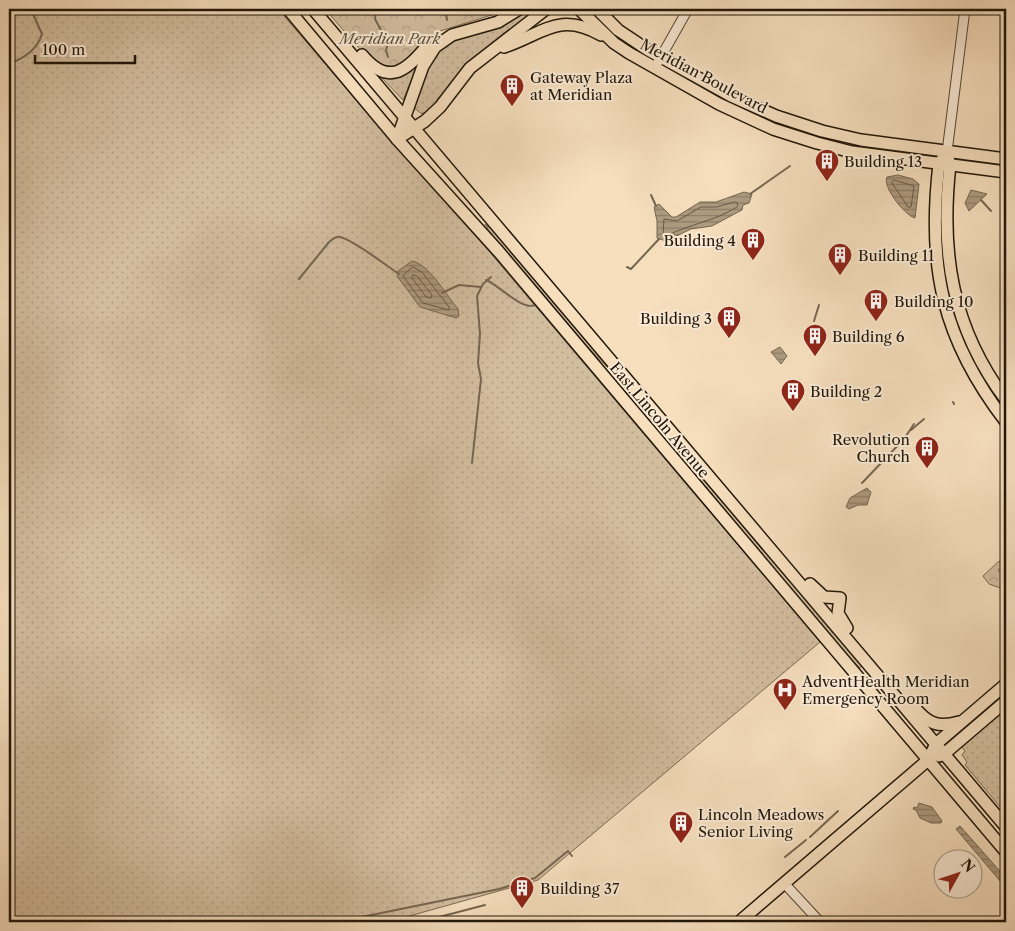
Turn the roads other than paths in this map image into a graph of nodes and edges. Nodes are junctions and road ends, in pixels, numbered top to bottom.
1 (288, 9) edge
2 (313, 9) edge
3 (319, 9) edge
4 (513, 9) edge
5 (519, 9) edge
6 (546, 9) edge
7 (579, 9) edge
8 (597, 9) edge
9 (688, 9) edge
10 (965, 9) edge
11 (502, 20) junction
12 (452, 35) junction
13 (614, 43) junction
14 (496, 50) junction
15 (661, 57) junction
16 (654, 68) junction
17 (405, 118) junction
18 (414, 128) junction
19 (397, 139) junction
20 (947, 152) junction
21 (1006, 159) edge
22 (944, 164) junction
23 (1006, 172) edge
24 (1006, 400) edge
25 (1006, 422) edge
26 (764, 541) junction
27 (862, 657) junction
28 (880, 678) junction
29 (1006, 684) edge
30 (1006, 701) edge
31 (961, 722) junction
32 (936, 744) junction
33 (944, 754) junction
34 (928, 760) junction
35 (1006, 827) edge
36 (1006, 852) edge
37 (784, 883) junction
38 (739, 922) edge
39 (820, 922) edge

1 - 19 main road, East Lincoln Avenue
2 - 17 main road, East Lincoln Avenue
3 - 12 main road
4 - 11 main road
5 - 11 main road
6 - 14 main road
7 - 13 main road, Meridian Boulevard
8 - 15 main road, Meridian Boulevard
9 - 15 street
10 - 20 street
11 - 12 main road
12 - 17 main road
13 - 14 main road
13 - 16 main road, Meridian Boulevard
14 - 18 main road
15 - 16 street
15 - 20 main road, Meridian Boulevard
16 - 22 main road, Meridian Boulevard
17 - 18 main road, East Lincoln Avenue
17 - 19 main road
18 - 19 main road
18 - 26 main road, East Lincoln Avenue
19 - 34 main road, East Lincoln Avenue
20 - 21 main road, Meridian Boulevard
20 - 22 main road
22 - 23 main road, Meridian Boulevard
22 - 24 main road
22 - 25 main road
26 - 27 main road, East Lincoln Avenue
26 - 27 main road
27 - 28 main road, East Lincoln Avenue
28 - 31 main road
28 - 32 main road, East Lincoln Avenue
29 - 31 main road
30 - 33 main road
31 - 32 main road
32 - 33 main road, East Lincoln Avenue
32 - 34 main road
33 - 34 main road
33 - 35 main road, East Lincoln Avenue
34 - 36 main road, East Lincoln Avenue
34 - 37 main road
37 - 38 main road
37 - 39 street

